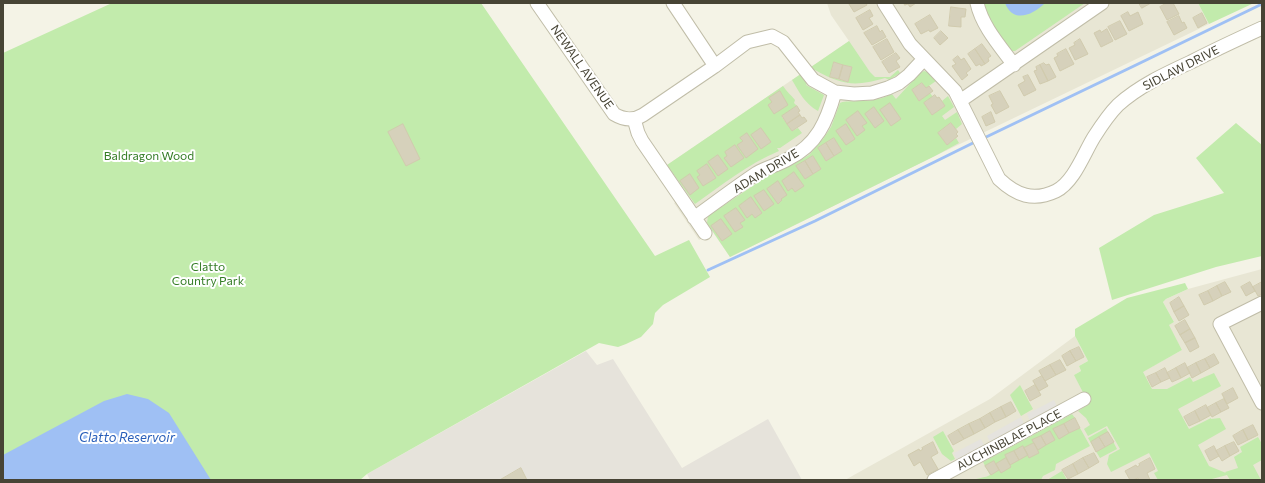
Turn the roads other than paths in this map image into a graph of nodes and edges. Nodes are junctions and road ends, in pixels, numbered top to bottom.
1 (537, 3) edge
2 (673, 3) edge
3 (884, 3) edge
4 (977, 3) edge
5 (1102, 3) edge
6 (1262, 28) edge
7 (924, 59) junction
8 (1014, 65) junction
9 (715, 66) junction
10 (835, 92) junction
11 (960, 101) junction
12 (634, 119) junction
13 (694, 218) junction
14 (706, 234) dead end
15 (1262, 303) edge
16 (1084, 399) dead end
17 (1262, 403) edge
18 (934, 480) edge

1 - 12 street, NEWALL AVENUE
2 - 9 street
3 - 7 street, SIDLAW DRIVE
4 - 8 street
5 - 8 street
6 - 11 street, SIDLAW DRIVE
7 - 10 street
7 - 11 street, SIDLAW DRIVE
8 - 11 street
9 - 10 street
9 - 12 street
10 - 13 street, ADAM DRIVE
12 - 13 street
13 - 14 street
15 - 17 street
16 - 18 street, AUCHINBLAE PLACE

